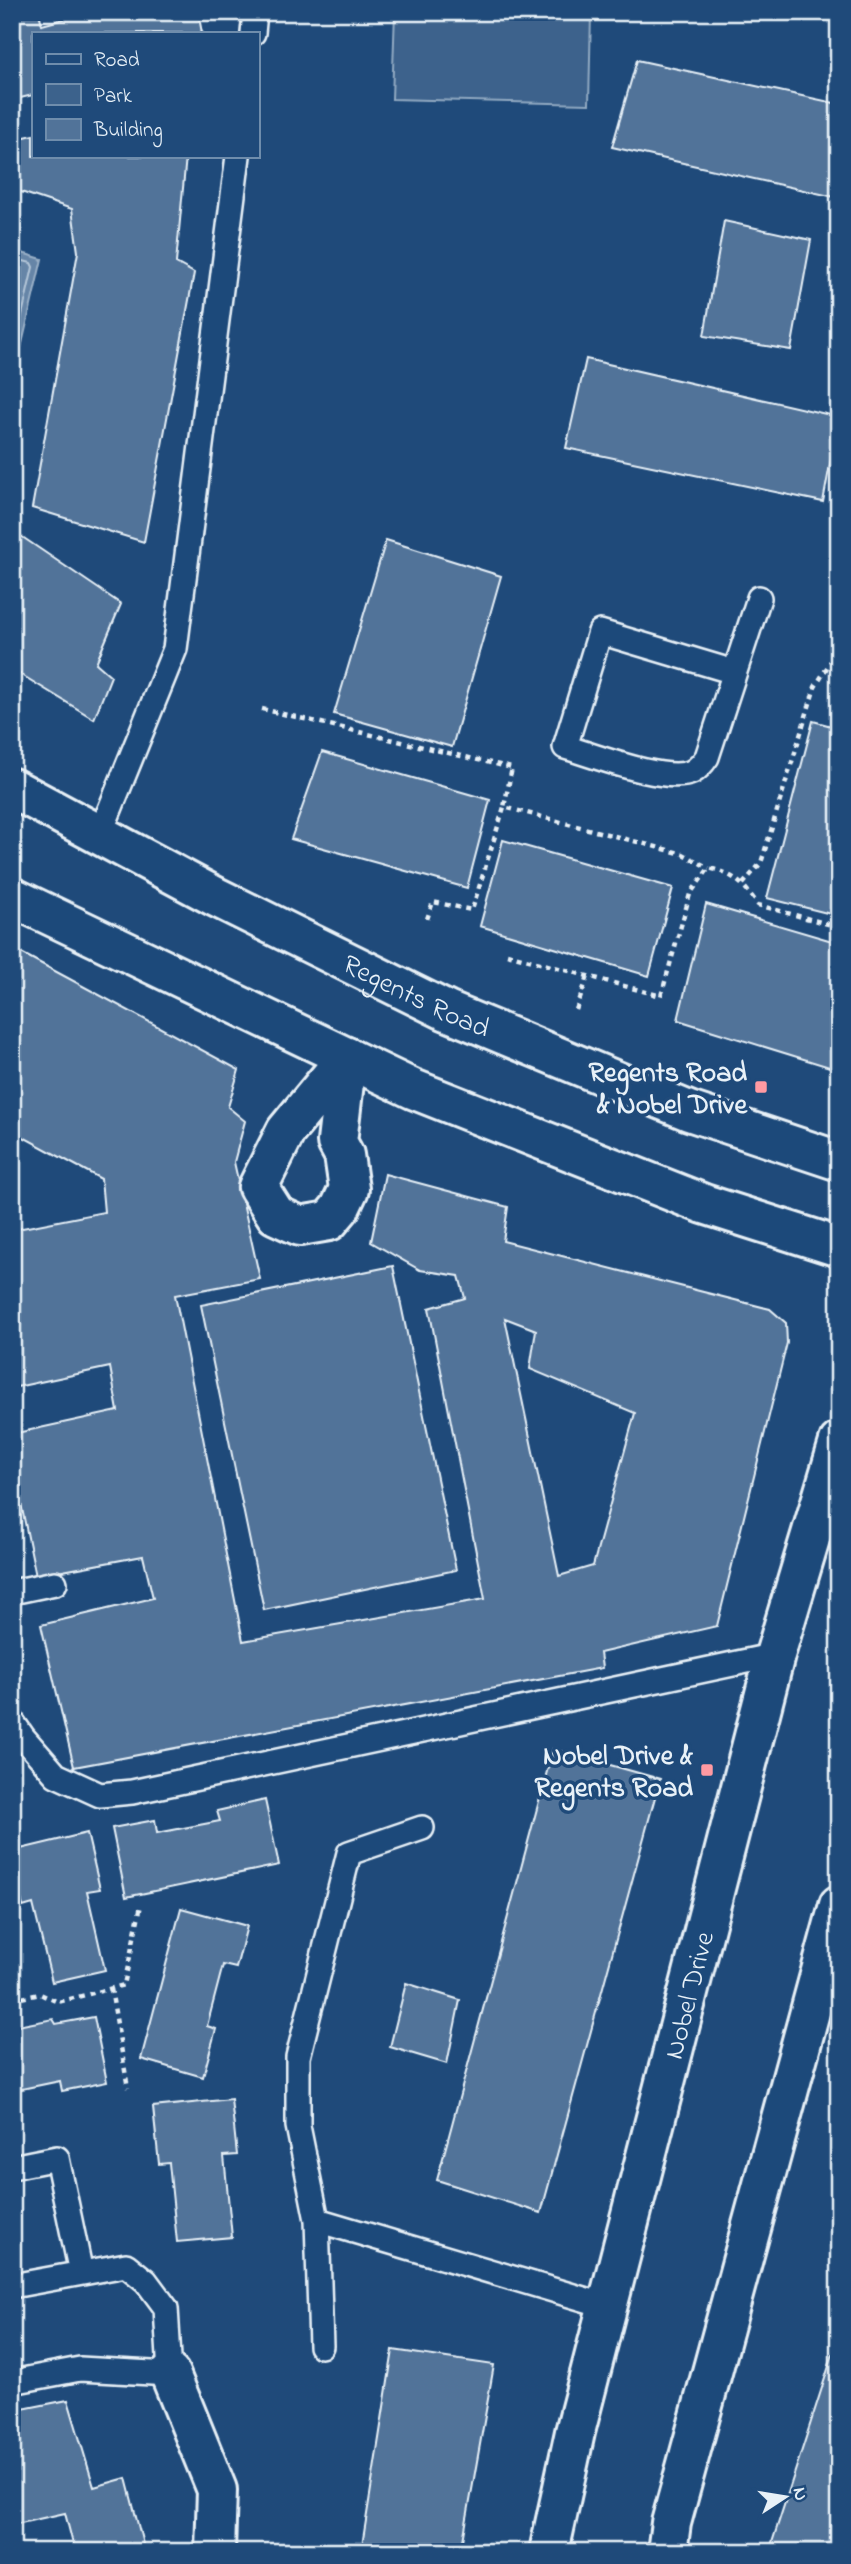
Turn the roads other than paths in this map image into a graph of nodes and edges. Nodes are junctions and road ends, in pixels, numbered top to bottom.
1 (255, 12) edge
2 (253, 32) edge
3 (238, 158) edge
4 (759, 598) dead end
5 (734, 672) junction
6 (12, 788) edge
7 (100, 834) junction
8 (12, 897) edge
9 (839, 1161) edge
10 (839, 1247) edge
11 (839, 1442) edge
12 (55, 1583) dead end
13 (12, 1592) edge
14 (775, 1654) junction
15 (12, 1721) edge
16 (422, 1828) dead end
17 (839, 1905) edge
18 (12, 2167) edge
19 (317, 2220) junction
20 (81, 2273) junction
21 (12, 2286) edge
22 (607, 2306) junction
23 (321, 2346) dead end
24 (170, 2374) junction
25 (12, 2382) edge
26 (215, 2552) edge
27 (550, 2552) edge
28 (667, 2552) edge

1 - 2 lane
3 - 7 lane
4 - 5 lane
5 - 5 lane
6 - 7 street, Regents Road
7 - 9 street, Regents Road
8 - 10 street
11 - 14 street, Nobel Drive
12 - 13 lane
14 - 15 lane
14 - 22 street, Nobel Drive
16 - 19 lane
17 - 28 street
18 - 20 lane
19 - 22 lane
19 - 23 lane
20 - 21 lane
20 - 24 lane
22 - 27 street, Nobel Drive
24 - 25 lane
24 - 26 street

